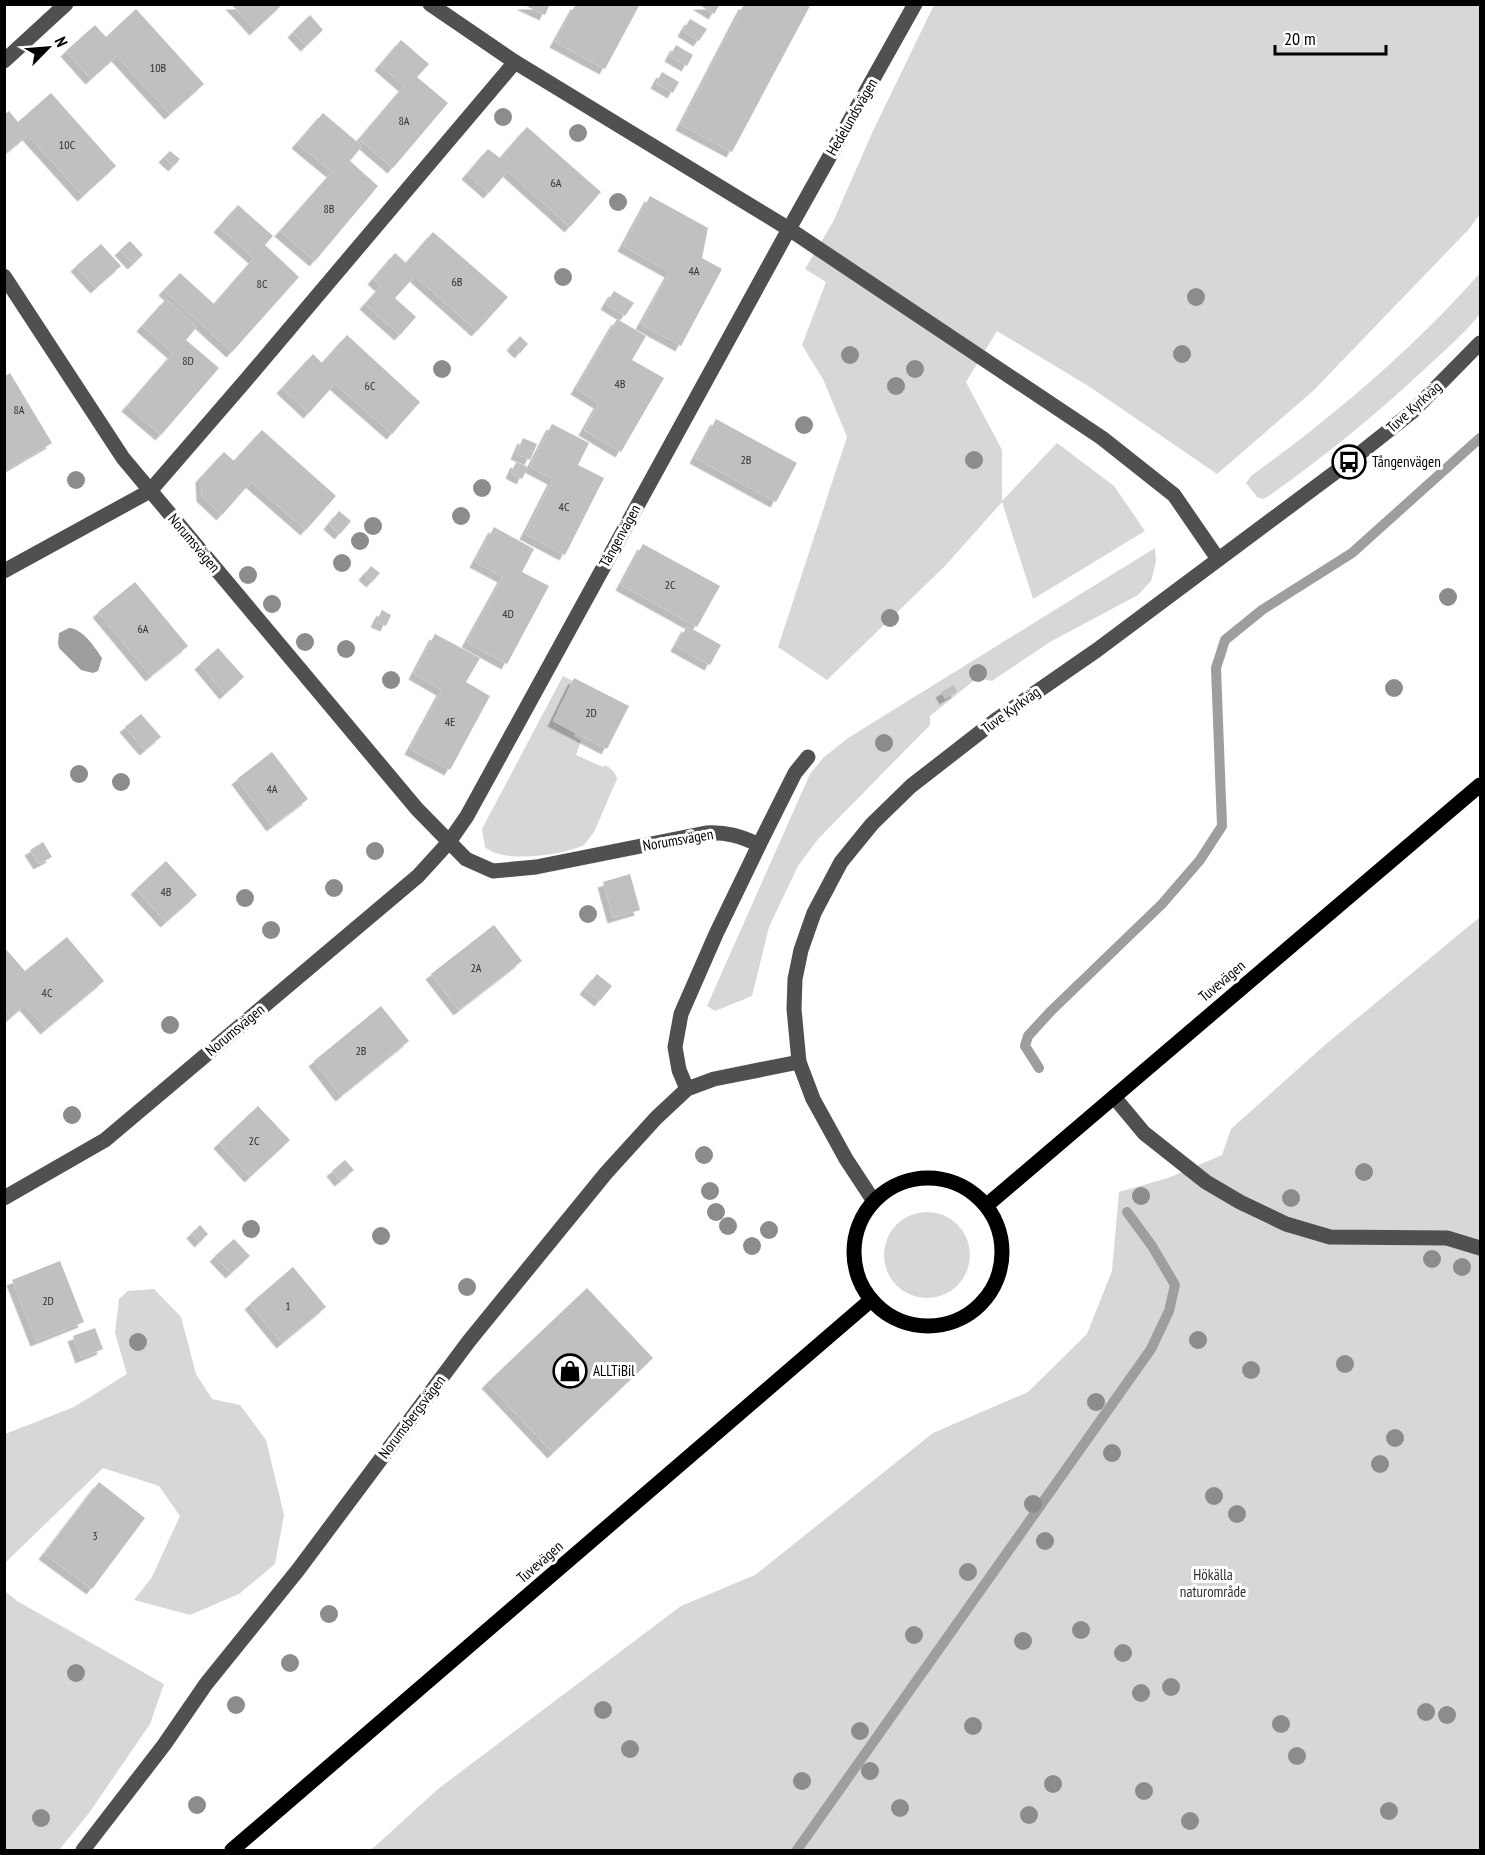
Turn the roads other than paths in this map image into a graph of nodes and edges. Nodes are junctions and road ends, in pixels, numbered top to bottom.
1 (66, 4) edge
2 (430, 4) edge
3 (915, 4) edge
4 (4, 61) edge
5 (515, 62) junction
6 (789, 229) junction
7 (4, 276) edge
8 (1480, 343) edge
9 (150, 490) junction
10 (1218, 559) junction
11 (4, 571) edge
12 (808, 756) dead end
13 (1480, 785) edge
14 (449, 842) junction
15 (759, 845) junction
16 (800, 1062) junction
17 (687, 1089) junction
18 (1114, 1097) junction
19 (4, 1198) edge
20 (873, 1200) junction
21 (987, 1205) junction
22 (1480, 1248) edge
23 (871, 1300) junction
24 (83, 1851) edge
25 (232, 1851) edge

1 - 4 street
2 - 5 street
3 - 6 street, Hedelundsvägen
5 - 6 street
5 - 9 street
6 - 10 street
6 - 14 street, Tångenvägen
7 - 9 street, Norumsvägen
8 - 10 street, Tuve Kyrkväg
9 - 11 street
9 - 14 street, Norumsvägen
10 - 16 street, Tuve Kyrkväg
12 - 15 street
13 - 18 main road, Tuvevägen
14 - 15 street, Norumsvägen
14 - 19 street, Norumsvägen
15 - 17 street
16 - 17 street, Norumsbergsvägen
16 - 20 street, Tuve Kyrkväg
17 - 24 street, Norumsbergsvägen
18 - 21 main road, Tuvevägen
18 - 22 street
20 - 21 main road
20 - 23 main road
21 - 23 main road
23 - 25 main road, Tuvevägen

